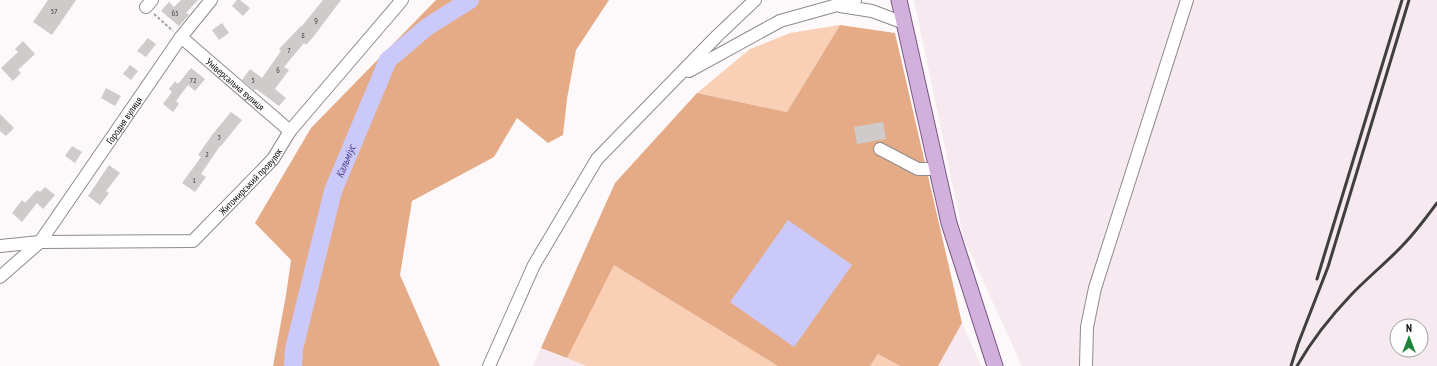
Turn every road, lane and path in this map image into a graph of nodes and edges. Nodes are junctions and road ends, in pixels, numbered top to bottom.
1 (211, 0) edge
2 (402, 0) edge
3 (755, 0) edge
4 (855, 0) edge
5 (898, 0) edge
6 (1187, 0) edge
7 (149, 4) edge
8 (837, 6) junction
9 (904, 23) junction
10 (181, 37) junction
11 (679, 76) junction
12 (290, 131) junction
13 (880, 148) dead end
14 (937, 169) junction
15 (40, 242) junction
16 (0, 246) edge
17 (0, 277) edge
18 (490, 366) edge
19 (995, 366) edge
20 (1086, 366) edge

1 - 10 street, Городня вулиця
2 - 12 street, Житомирський провулок
3 - 11 street
4 - 8 street
5 - 9 main road
6 - 20 street
7 - 10 path
8 - 9 street
8 - 11 street
9 - 14 main road
10 - 12 street, Універсальна вулиця
10 - 15 street, Городня вулиця
11 - 18 street
12 - 15 street, Житомирський провулок
13 - 14 street
14 - 19 main road
15 - 16 street, Житомирський провулок
15 - 17 street, Городня вулиця

